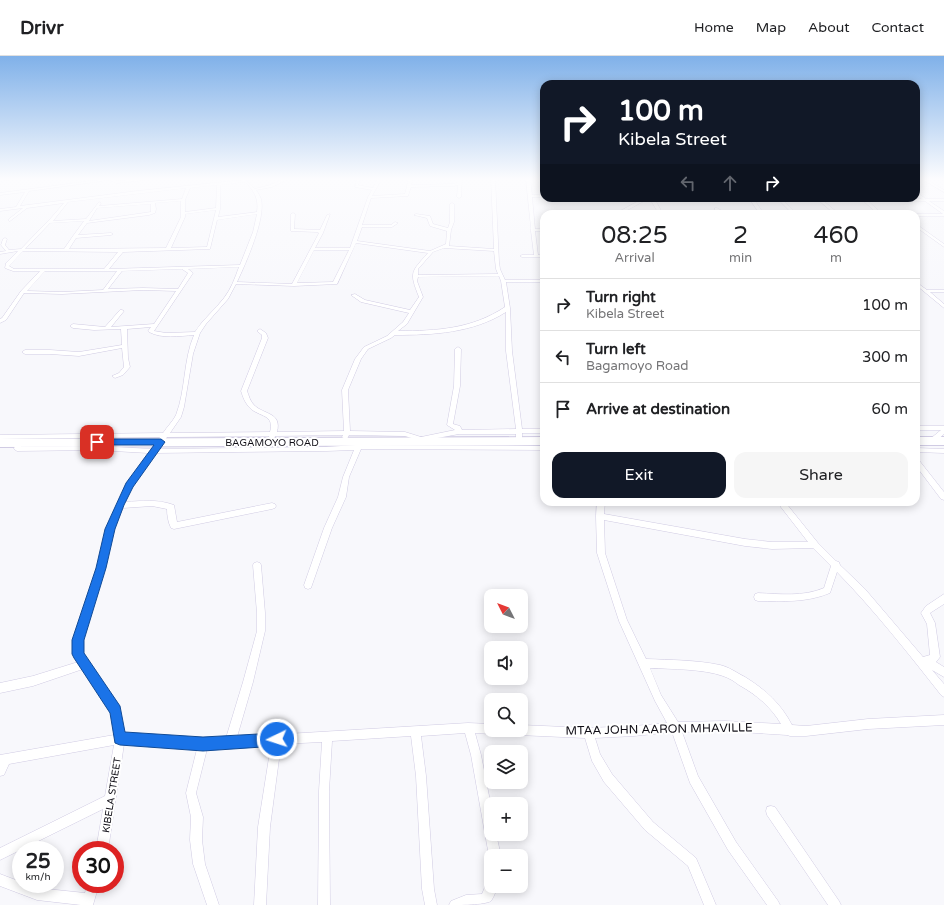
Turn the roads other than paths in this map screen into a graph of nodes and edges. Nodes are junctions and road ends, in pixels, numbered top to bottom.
1 (13, 218) edge
2 (53, 218) edge
3 (89, 218) edge
4 (117, 218) edge
5 (182, 218) edge
6 (225, 218) edge
7 (258, 218) edge
8 (293, 218) edge
9 (328, 218) edge
10 (363, 218) edge
11 (429, 218) edge
12 (452, 218) edge
13 (495, 218) edge
14 (531, 218) edge
15 (215, 219) joint
16 (10, 220) dead end
17 (87, 221) junction
18 (49, 222) junction
19 (396, 223) dead end
20 (360, 226) junction
21 (920, 228) edge
22 (449, 230) junction
23 (532, 230) junction
24 (540, 230) edge
25 (321, 232) junction
26 (111, 234) dead end
27 (74, 237) junction
28 (5, 239) dead end
29 (354, 242) junction
30 (944, 246) edge
31 (445, 247) junction
32 (168, 249) junction
33 (312, 249) junction
34 (352, 249) junction
35 (21, 250) junction
36 (66, 250) junction
37 (122, 250) junction
38 (496, 250) junction
39 (8, 251) junction
40 (432, 252) junction
41 (0, 253) edge
42 (540, 253) edge
43 (536, 255) junction
44 (522, 256) dead end
45 (540, 256) edge
46 (241, 266) junction
47 (183, 268) junction
48 (204, 268) junction
49 (44, 270) junction
50 (105, 270) junction
51 (120, 270) junction
52 (191, 273) junction
53 (500, 275) junction
54 (415, 276) junction
55 (503, 281) junction
56 (540, 281) edge
57 (234, 283) junction
58 (294, 285) junction
59 (920, 287) edge
60 (104, 290) junction
61 (180, 290) junction
62 (925, 291) junction
63 (944, 291) edge
64 (23, 292) junction
65 (353, 295) dead end
66 (944, 306) edge
67 (508, 308) junction
68 (122, 310) dead end
69 (412, 312) junction
70 (0, 321) edge
71 (155, 325) junction
72 (73, 326) dead end
73 (107, 328) junction
74 (124, 329) junction
75 (260, 331) dead end
76 (197, 333) junction
77 (395, 334) junction
78 (125, 346) junction
79 (458, 349) dead end
80 (25, 352) dead end
81 (115, 376) dead end
82 (920, 428) edge
83 (944, 428) edge
84 (944, 431) edge
85 (459, 432) junction
86 (540, 432) edge
87 (519, 436) junction
88 (345, 437) junction
89 (0, 438) edge
90 (163, 438) junction
91 (272, 439) junction
92 (421, 440) junction
93 (540, 440) edge
94 (920, 441) edge
95 (932, 441) junction
96 (944, 442) edge
97 (0, 443) edge
98 (18, 443) junction
99 (359, 445) junction
100 (540, 448) edge
101 (920, 450) edge
102 (153, 451) junction
103 (944, 451) edge
104 (920, 466) edge
105 (944, 497) edge
106 (120, 505) junction
107 (272, 506) dead end
108 (601, 506) edge
109 (784, 506) edge
110 (600, 516) junction
111 (815, 545) junction
112 (836, 564) junction
113 (257, 565) dead end
114 (308, 585) dead end
115 (758, 597) dead end
116 (944, 598) edge
117 (909, 647) junction
118 (928, 662) junction
119 (643, 663) junction
120 (84, 664) junction
121 (944, 672) edge
122 (0, 688) edge
123 (944, 692) edge
124 (944, 720) edge
125 (675, 727) junction
126 (468, 728) junction
127 (484, 729) edge
128 (528, 730) edge
129 (790, 731) junction
130 (415, 732) junction
131 (588, 733) junction
132 (327, 736) junction
133 (120, 739) junction
134 (277, 739) junction
135 (230, 742) junction
136 (203, 744) junction
137 (3, 759) edge
138 (0, 771) edge
139 (111, 799) junction
140 (771, 811) dead end
141 (104, 841) edge
142 (494, 849) edge
143 (0, 854) edge
144 (0, 880) edge
145 (489, 893) edge
146 (88, 902) edge
147 (212, 905) edge
148 (260, 905) edge
149 (324, 905) edge
150 (431, 905) edge
151 (455, 905) edge
152 (710, 905) edge
153 (774, 905) edge
154 (835, 905) edge

1 - 16 street
2 - 18 street
3 - 17 street
4 - 17 street
5 - 32 street
6 - 15 street
7 - 46 street, KIBELA STREET
8 - 25 street
9 - 25 street
10 - 20 street
11 - 22 street
12 - 22 street
13 - 38 street
14 - 23 street
15 - 32 street
17 - 18 street
17 - 27 street
18 - 35 street
19 - 20 street
20 - 29 street
21 - 30 street
22 - 31 street
23 - 24 street
23 - 43 street
25 - 33 street
26 - 27 street
27 - 36 street
28 - 39 street
29 - 34 street
29 - 40 street
31 - 38 street
31 - 40 street
32 - 37 street
33 - 34 street
33 - 58 street
34 - 58 street
35 - 36 street
35 - 39 street
35 - 49 street
36 - 37 street
37 - 50 street
38 - 53 street
39 - 41 street
40 - 54 street
42 - 43 street
43 - 44 street
43 - 45 street
46 - 48 street
46 - 57 street, KIBELA STREET
47 - 48 street
47 - 51 street
47 - 52 street
48 - 52 street
49 - 50 street
49 - 64 street
50 - 51 street
51 - 60 street
52 - 61 street
53 - 54 street
53 - 55 street
54 - 69 street
55 - 56 street
55 - 67 street
57 - 58 street
57 - 76 street, KIBELA STREET
59 - 62 street
60 - 61 street
60 - 64 street
61 - 71 street
62 - 63 street
62 - 66 street
64 - 70 street
65 - 69 street
67 - 77 street
67 - 87 street
68 - 73 street
69 - 77 street
71 - 74 street
71 - 76 street
72 - 73 street
73 - 74 street
74 - 78 street
75 - 91 street
76 - 90 street, KIBELA STREET
77 - 88 street
78 - 80 street
78 - 81 street
79 - 85 street
82 - 83 street
84 - 95 street
85 - 87 street
85 - 92 street
86 - 87 street
87 - 92 highway, BAGAMOYO ROAD
87 - 93 highway, BAGAMOYO ROAD
88 - 91 highway, BAGAMOYO ROAD
88 - 92 street
88 - 99 highway, BAGAMOYO ROAD
89 - 90 street
90 - 91 highway, BAGAMOYO ROAD
90 - 98 highway, BAGAMOYO ROAD
90 - 102 street, KIBELA STREET
92 - 99 highway, BAGAMOYO ROAD
94 - 95 highway
95 - 96 highway
97 - 98 highway, BAGAMOYO ROAD
98 - 102 street
99 - 100 street
99 - 102 street
99 - 114 street
101 - 103 street
102 - 106 street, KIBELA STREET
104 - 105 street
106 - 107 street
106 - 120 street, KIBELA STREET
108 - 110 street
109 - 111 street
110 - 111 street
110 - 119 street
111 - 112 street
112 - 115 street
112 - 117 street
113 - 135 street
116 - 118 street
117 - 118 street
117 - 123 street
118 - 121 street
119 - 125 street
119 - 129 street
120 - 122 street
120 - 133 street, KIBELA STREET
124 - 129 street, MTAA JOHN AARON MHAVILLE
125 - 129 street, MTAA JOHN AARON MHAVILLE
125 - 131 street, MTAA JOHN AARON MHAVILLE
125 - 153 street
126 - 127 street
126 - 130 street
126 - 142 street
128 - 131 street, MTAA JOHN AARON MHAVILLE
130 - 132 street
130 - 150 street
131 - 152 street
132 - 134 street
132 - 149 street
133 - 136 street
133 - 137 street
133 - 139 street, KIBELA STREET
134 - 135 street
134 - 148 street
135 - 136 street
136 - 147 street
137 - 138 street
139 - 141 street, KIBELA STREET
139 - 143 street
140 - 154 street
144 - 146 street
145 - 151 street

